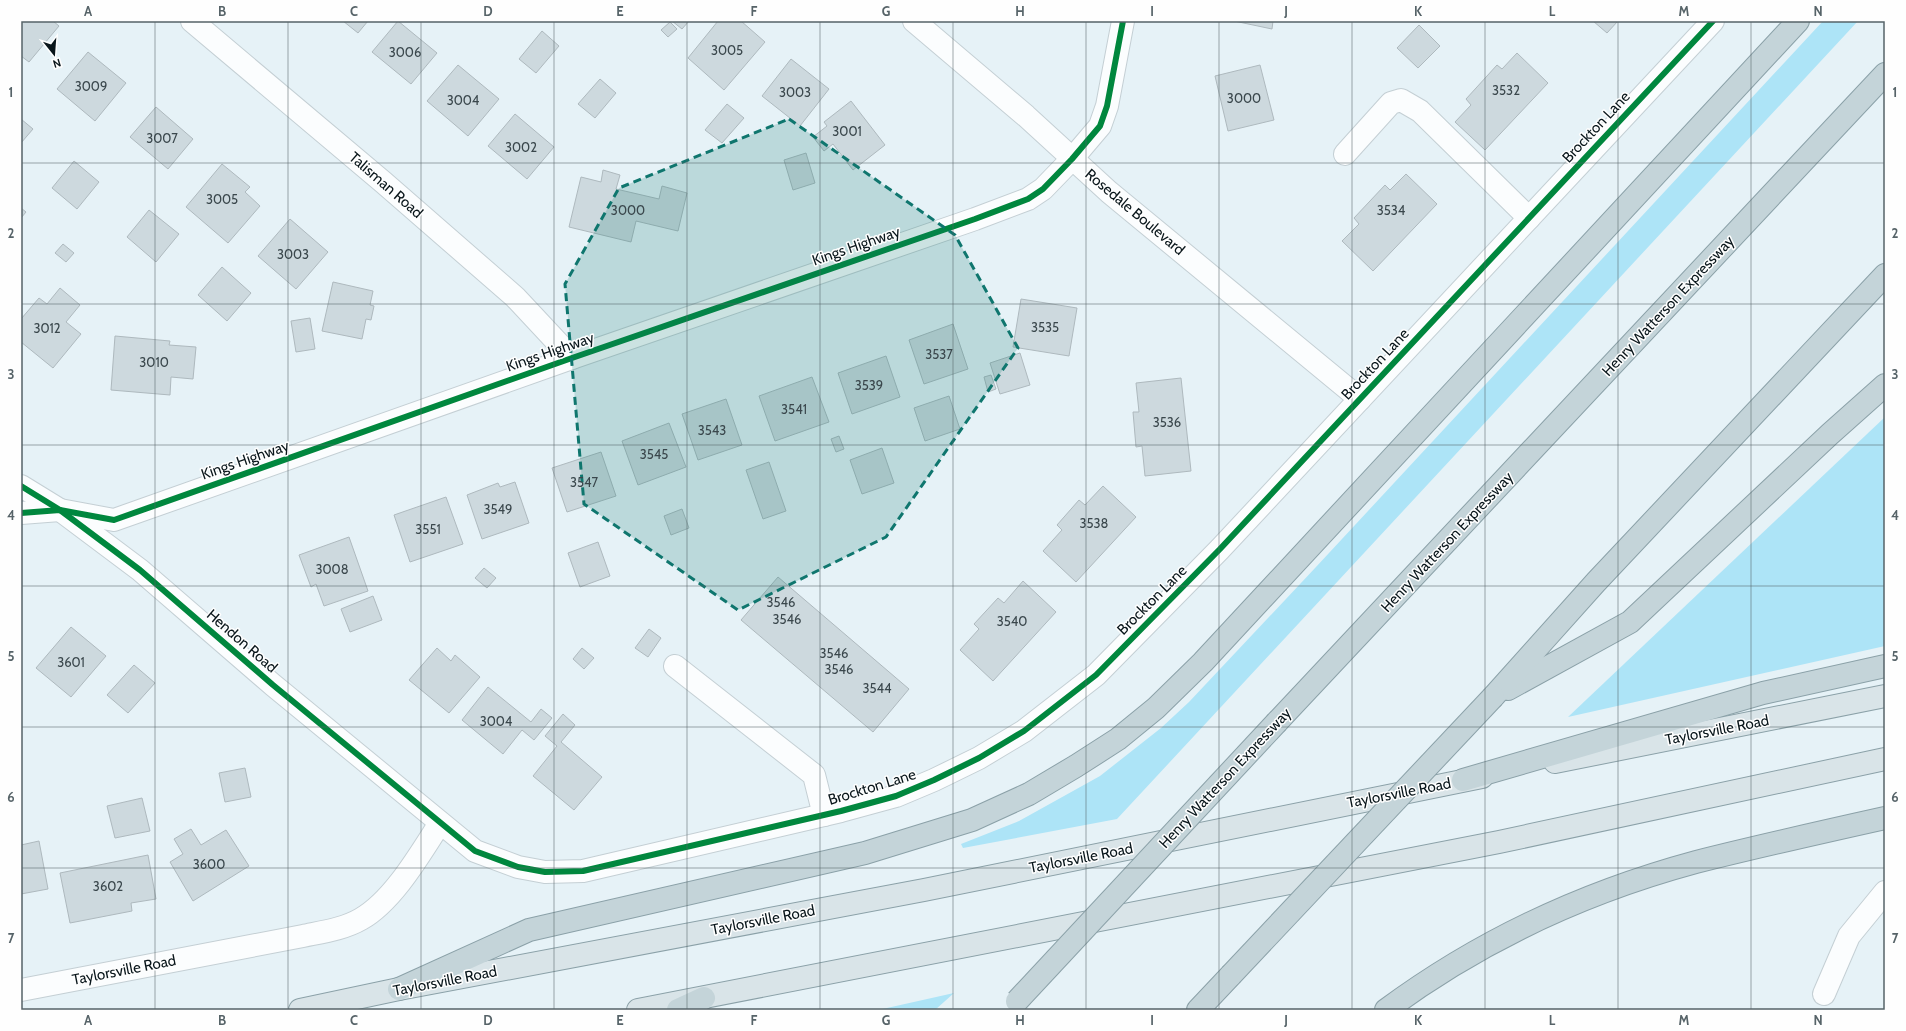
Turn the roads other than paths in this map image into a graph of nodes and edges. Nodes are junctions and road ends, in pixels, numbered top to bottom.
1 (192, 21) edge
2 (914, 21) edge
3 (1123, 21) edge
4 (1713, 21) edge
5 (1798, 21) edge
6 (1885, 74) edge
7 (1345, 154) dead end
8 (1072, 160) junction
9 (1528, 218) junction
10 (1885, 275) edge
11 (572, 358) junction
12 (1885, 385) edge
13 (1360, 399) junction
14 (21, 486) edge
15 (60, 510) junction
16 (21, 513) edge
17 (676, 666) dead end
18 (1885, 666) edge
19 (1885, 696) edge
20 (1493, 697) junction
21 (1885, 759) edge
22 (1463, 780) junction
23 (824, 815) junction
24 (1885, 818) edge
25 (440, 823) junction
26 (1885, 892) edge
27 (399, 989) junction
28 (21, 990) edge
29 (1824, 994) dead end
30 (704, 998) junction
31 (1013, 1006) edge
32 (300, 1010) edge
33 (638, 1010) edge
34 (678, 1010) edge
35 (1198, 1010) edge
36 (1386, 1010) edge

1 - 11 street, Talisman Road
2 - 8 street, Rosedale Boulevard
3 - 8 street, Kings Highway
4 - 9 street, Brockton Lane
5 - 27 highway
6 - 31 highway, Henry Watterson Expressway, bridge
7 - 9 street
8 - 11 street, Kings Highway
8 - 13 street, Rosedale Boulevard
9 - 13 street, Brockton Lane
10 - 20 highway
11 - 15 street, Kings Highway
12 - 20 highway
13 - 23 street, Brockton Lane
14 - 15 street, Hendon Road
15 - 16 street, Kings Highway
15 - 25 street, Hendon Road
17 - 23 street
18 - 22 highway
19 - 22 main road, Taylorsville Road
20 - 35 highway, bridge
21 - 30 main road
22 - 27 main road, Taylorsville Road
23 - 25 street, Brockton Lane
24 - 36 highway
25 - 28 street, Taylorsville Road
26 - 29 street
27 - 32 main road, Taylorsville Road
30 - 33 main road
30 - 34 highway

